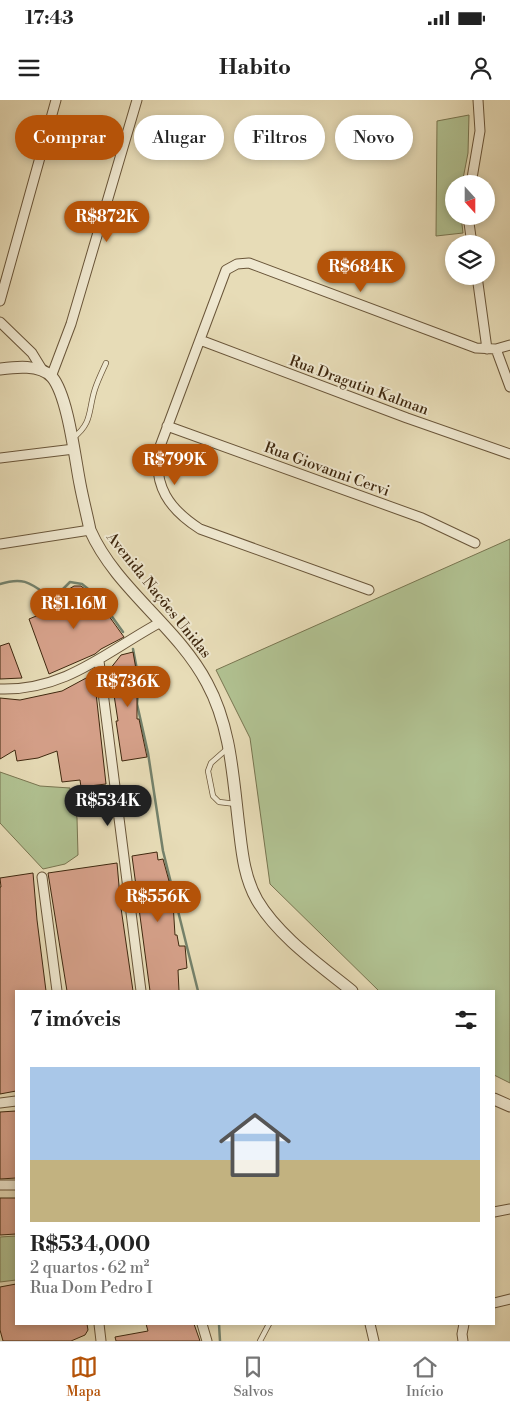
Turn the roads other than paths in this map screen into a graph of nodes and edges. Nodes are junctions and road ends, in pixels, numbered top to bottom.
1 (56, 100) edge
2 (137, 100) edge
3 (478, 100) edge
4 (473, 175) edge
5 (479, 285) edge
6 (0, 301) edge
7 (0, 322) edge
8 (200, 340) junction
9 (510, 345) edge
10 (492, 349) junction
11 (106, 364) dead end
12 (0, 370) edge
13 (47, 374) junction
14 (510, 387) edge
15 (167, 426) junction
16 (73, 444) junction
17 (510, 454) edge
18 (0, 458) edge
19 (90, 530) junction
20 (475, 543) dead end
21 (0, 544) edge
22 (369, 590) dead end
23 (161, 622) junction
24 (99, 661) junction
25 (0, 688) edge
26 (229, 747) junction
27 (236, 804) junction
28 (42, 877) dead end
29 (57, 990) edge
30 (141, 990) edge
31 (351, 990) edge
32 (495, 1099) edge
33 (15, 1101) edge
34 (0, 1103) edge
35 (510, 1106) edge
36 (0, 1185) edge
37 (15, 1185) edge
38 (510, 1209) edge
39 (495, 1212) edge
40 (510, 1299) edge
41 (495, 1303) edge
42 (99, 1325) edge
43 (202, 1325) edge
44 (268, 1325) edge
45 (370, 1325) edge
46 (464, 1325) edge
47 (102, 1341) edge
48 (207, 1341) edge
49 (260, 1341) edge
50 (374, 1341) edge
51 (463, 1341) edge

1 - 6 street
2 - 13 street
3 - 4 street
5 - 10 street
7 - 13 street
8 - 10 street
8 - 15 street
8 - 17 street, Rua Dragutin Kalman
9 - 10 street
10 - 14 street
11 - 16 lane
12 - 13 street
13 - 16 street, Avenida Nações Unidas
15 - 20 street, Rua Giovanni Cervi
15 - 22 street
16 - 18 street
16 - 19 street, Avenida Nações Unidas
19 - 21 street
19 - 23 street, Avenida Nações Unidas
23 - 24 street
23 - 26 street, Avenida Nações Unidas
24 - 25 street
24 - 30 street
26 - 27 street, Avenida Nações Unidas
26 - 27 lane
27 - 31 street, Avenida Nações Unidas
28 - 29 street
32 - 35 street
33 - 34 street
36 - 37 street
38 - 39 street
40 - 41 street
42 - 47 street
43 - 48 street
44 - 49 lane
45 - 50 street
46 - 51 street

